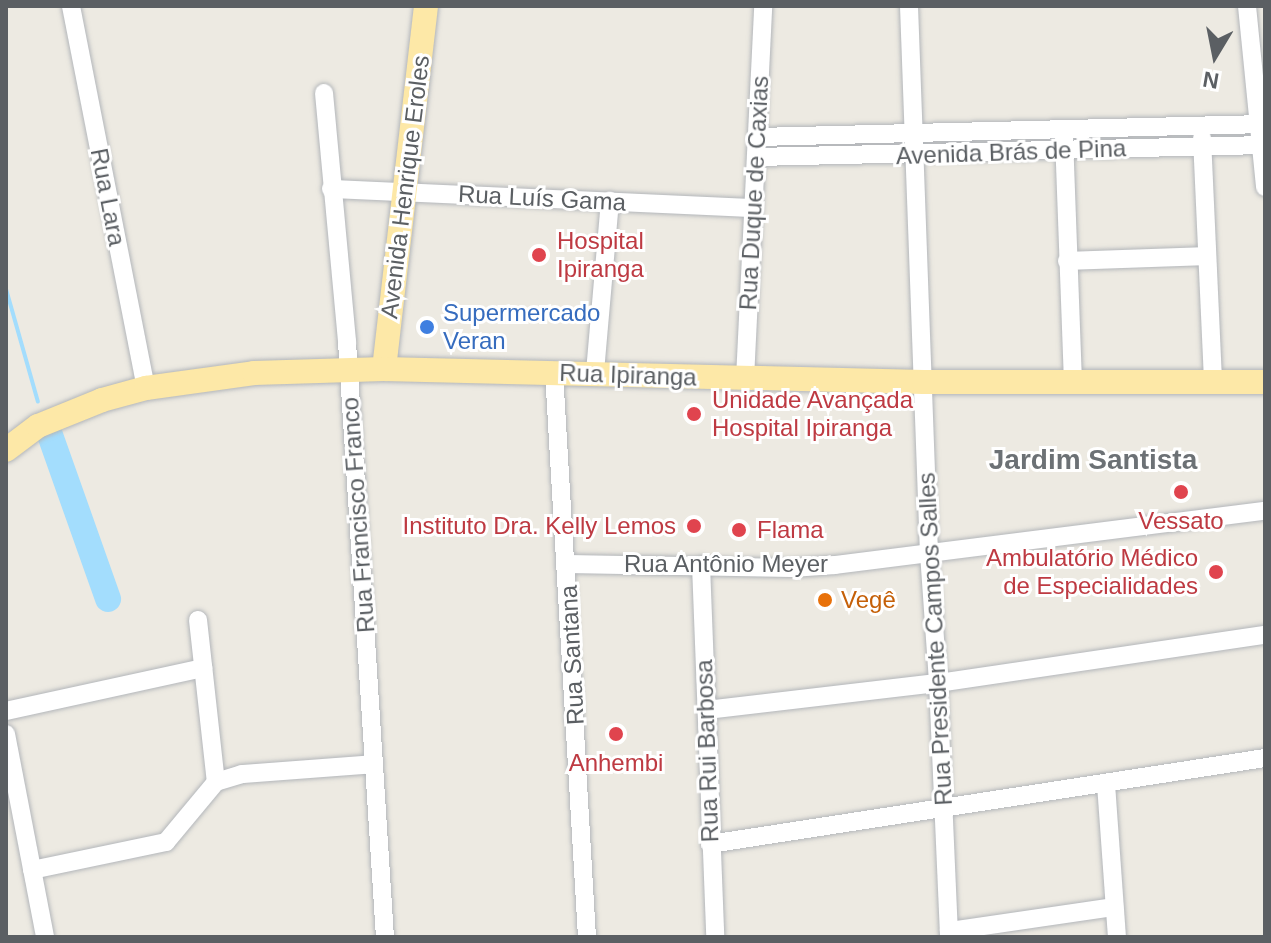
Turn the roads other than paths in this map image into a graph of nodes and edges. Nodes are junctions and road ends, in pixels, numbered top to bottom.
1 (71, 6) edge
2 (426, 6) edge
3 (763, 6) edge
4 (909, 6) edge
5 (1253, 7) edge
6 (324, 93) dead end
7 (1262, 124) edge
8 (1201, 127) junction
9 (1063, 130) junction
10 (913, 134) junction
11 (758, 137) junction
12 (1263, 145) edge
13 (1203, 147) junction
14 (1065, 150) junction
15 (913, 155) junction
16 (756, 157) junction
17 (1265, 187) edge
18 (331, 189) junction
19 (406, 191) junction
20 (610, 201) junction
21 (753, 208) junction
22 (1207, 256) junction
23 (1067, 261) junction
24 (348, 369) junction
25 (384, 369) junction
26 (554, 372) junction
27 (595, 372) junction
28 (745, 379) junction
29 (1073, 381) junction
30 (1213, 381) junction
31 (924, 382) junction
32 (1265, 382) edge
33 (146, 388) junction
34 (6, 450) edge
35 (1265, 511) edge
36 (929, 553) junction
37 (567, 564) junction
38 (701, 565) junction
39 (198, 620) dead end
40 (1265, 635) edge
41 (203, 668) junction
42 (938, 683) junction
43 (707, 710) junction
44 (6, 711) edge
45 (6, 734) edge
46 (1265, 758) edge
47 (374, 764) junction
48 (216, 782) junction
49 (1106, 784) junction
50 (943, 809) junction
51 (710, 844) junction
52 (32, 870) junction
53 (1114, 907) junction
54 (949, 934) edge
55 (45, 937) edge
56 (385, 937) edge
57 (587, 937) edge
58 (715, 937) edge
59 (1117, 937) edge

1 - 33 street, Rua Lara
2 - 19 main road, Avenida Henrique Eroles
3 - 11 street, Rua Duque de Caxias
4 - 10 street, Rua Presidente Campos Salles
5 - 7 street
6 - 18 street, Rua Francisco Franco
7 - 8 street, Avenida Brás de Pina
7 - 12 street
8 - 9 street, Avenida Brás de Pina
8 - 13 street
9 - 10 street, Avenida Brás de Pina
9 - 14 street
10 - 11 street, Avenida Brás de Pina
10 - 15 street, Rua Presidente Campos Salles
11 - 16 street, Rua Duque de Caxias
12 - 13 street, Avenida Brás de Pina
12 - 17 street
13 - 14 street, Avenida Brás de Pina
13 - 22 street
14 - 15 street, Avenida Brás de Pina
14 - 23 street
15 - 16 street, Avenida Brás de Pina
15 - 31 street, Rua Presidente Campos Salles
16 - 21 street, Rua Duque de Caxias
18 - 19 street, Rua Luís Gama
18 - 24 street, Rua Francisco Franco
19 - 20 street, Rua Luís Gama
19 - 25 main road, Avenida Henrique Eroles
20 - 21 street, Rua Luís Gama
20 - 27 street
21 - 28 street, Rua Duque de Caxias
22 - 23 street
22 - 30 street
23 - 29 street
24 - 25 main road, Rua Ipiranga
24 - 33 main road, Rua Ipiranga
24 - 47 street, Rua Francisco Franco
25 - 26 main road, Rua Ipiranga
26 - 27 main road, Rua Ipiranga
26 - 37 street, Rua Santana
27 - 28 main road, Rua Ipiranga
28 - 31 main road, Rua Ipiranga
29 - 30 main road, Rua Ipiranga
29 - 31 main road, Rua Ipiranga
30 - 32 main road, Rua Ipiranga
31 - 36 street, Rua Presidente Campos Salles
33 - 34 main road, Rua Ipiranga
35 - 36 street, Rua Antônio Meyer
36 - 38 street, Rua Antônio Meyer
36 - 42 street, Rua Presidente Campos Salles
37 - 38 street, Rua Antônio Meyer
37 - 57 street, Rua Santana
38 - 43 street, Rua Rui Barbosa
39 - 41 street
40 - 42 street
41 - 44 street
41 - 48 street
42 - 43 street
42 - 50 street, Rua Presidente Campos Salles
43 - 51 street, Rua Rui Barbosa
45 - 52 street
46 - 49 street
47 - 48 street
47 - 56 street, Rua Francisco Franco
48 - 52 street
49 - 50 street
49 - 53 street
50 - 51 street
50 - 54 street, Rua Presidente Campos Salles
51 - 58 street, Rua Rui Barbosa
52 - 55 street
53 - 54 street
53 - 59 street

